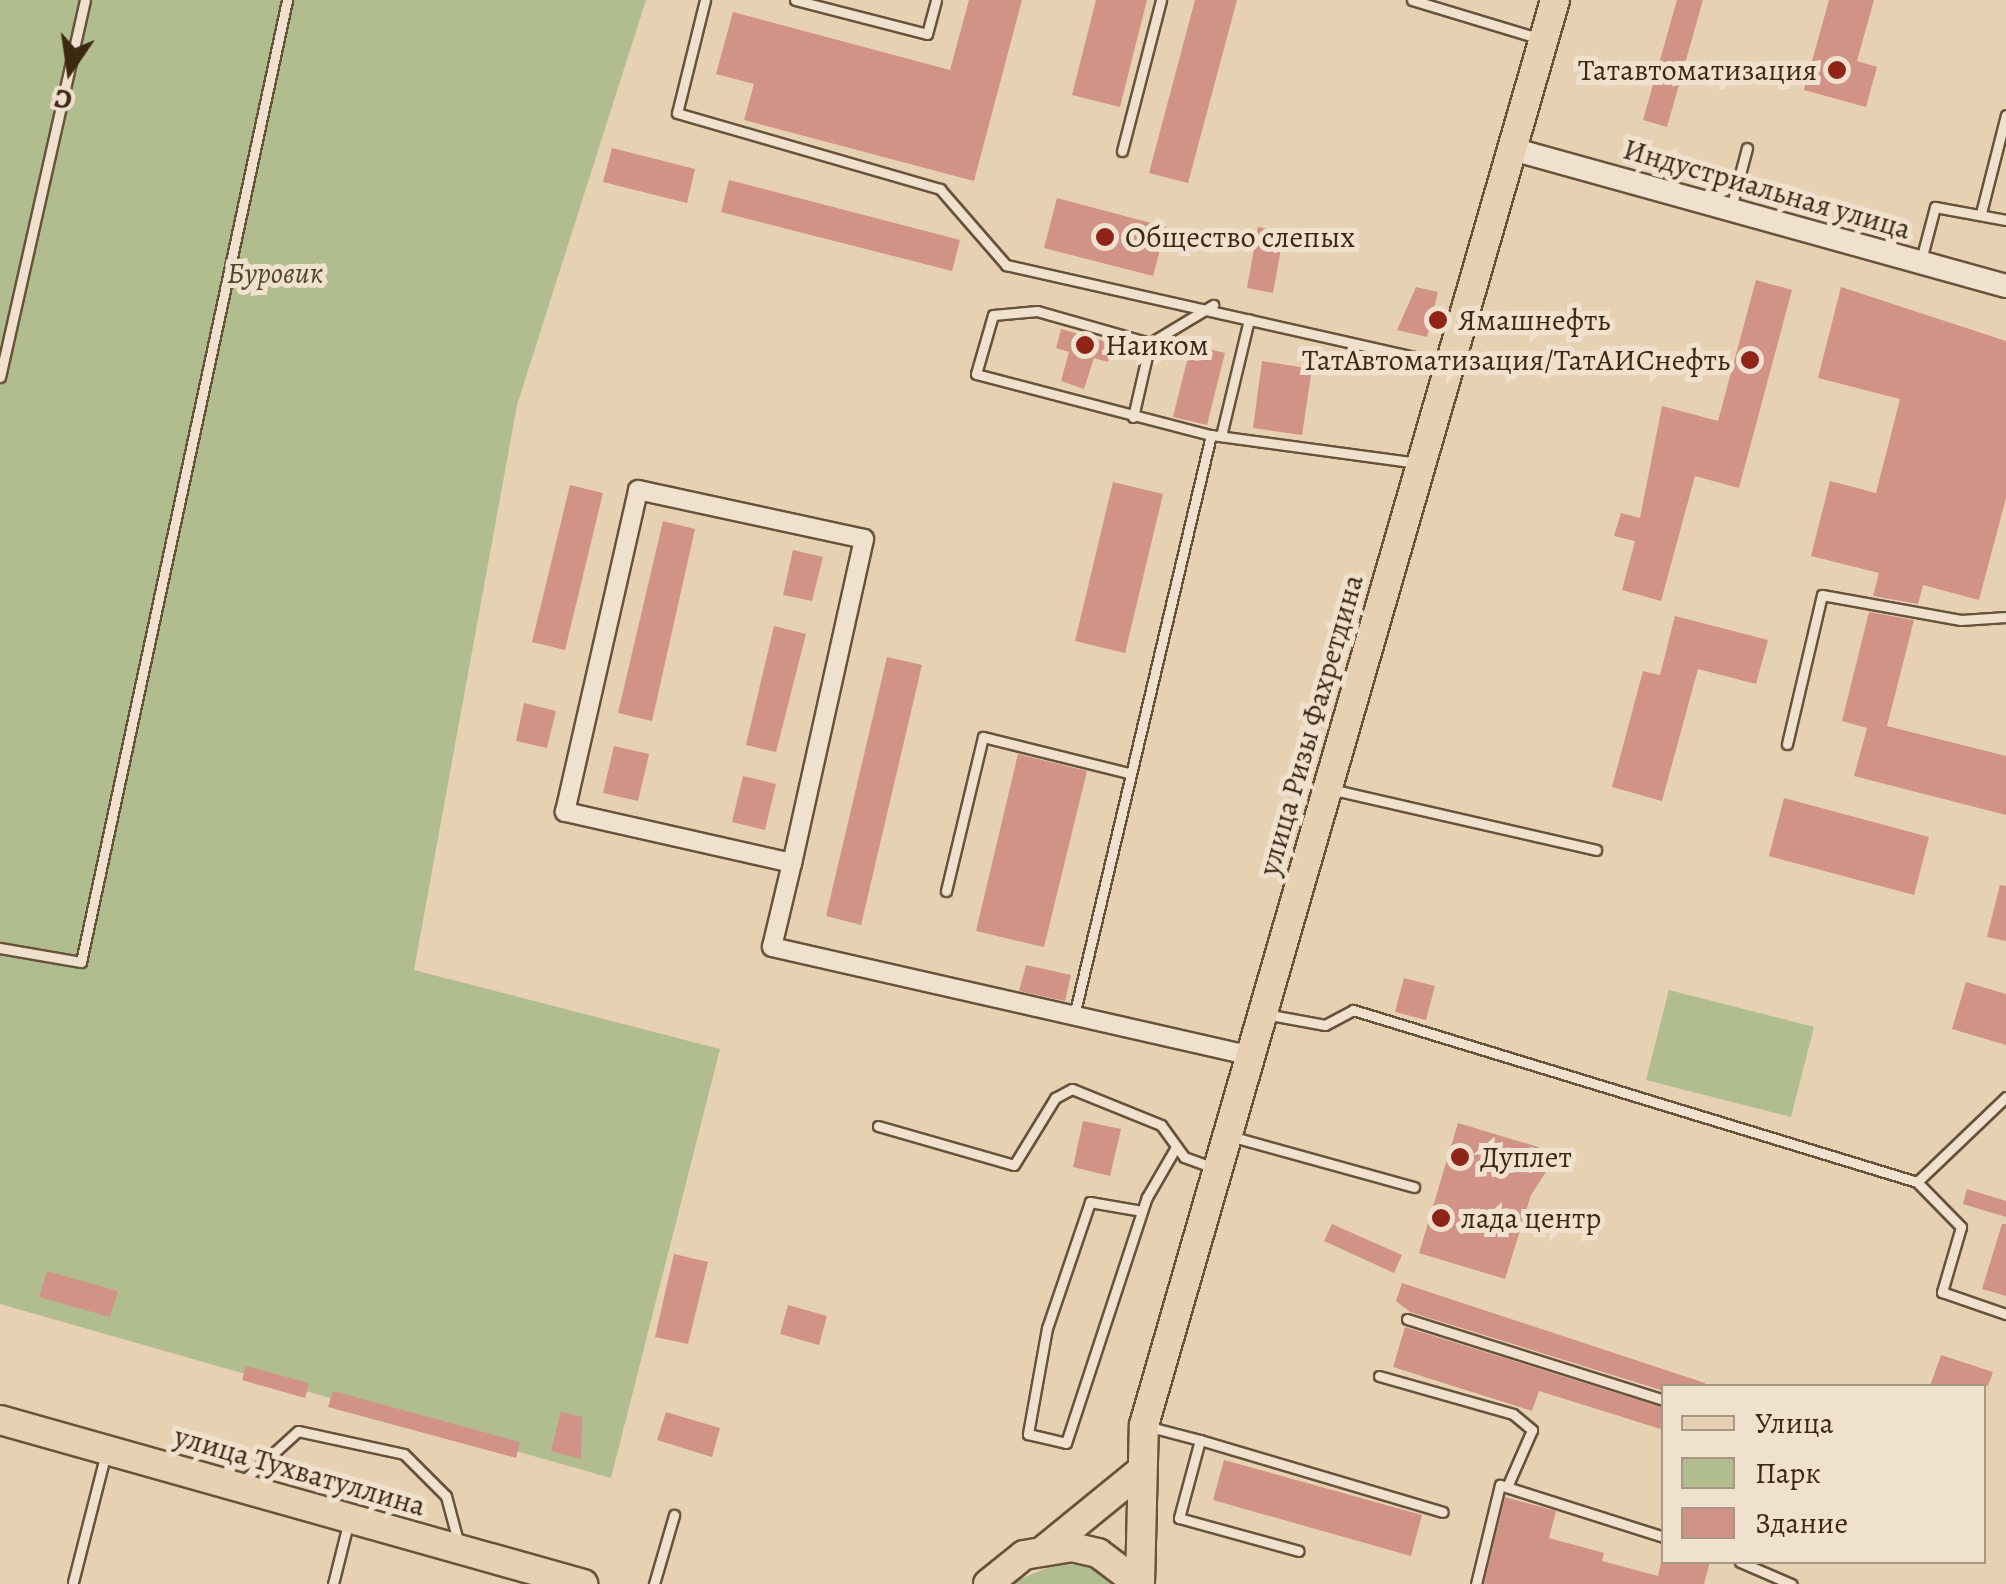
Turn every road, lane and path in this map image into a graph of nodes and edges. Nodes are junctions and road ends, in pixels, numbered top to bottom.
1 (85, 0) edge
2 (287, 0) edge
3 (705, 0) edge
4 (795, 0) edge
5 (936, 0) edge
6 (1162, 0) edge
7 (1413, 0) edge
8 (1555, 0) edge
9 (1544, 40) junction
10 (2006, 115) edge
11 (1747, 148) dead end
12 (1512, 149) junction
13 (1122, 152) dead end
14 (1731, 210) junction
15 (1981, 213) junction
16 (2006, 220) edge
17 (1921, 263) junction
18 (2006, 286) edge
19 (1213, 305) junction
20 (1249, 319) junction
21 (1150, 343) junction
22 (1449, 365) junction
23 (0, 377) edge
24 (1132, 418) junction
25 (1216, 435) junction
26 (1420, 464) junction
27 (2006, 617) edge
28 (1787, 744) dead end
29 (1128, 773) junction
30 (1328, 789) junction
31 (1596, 850) dead end
32 (792, 862) junction
33 (946, 891) dead end
34 (0, 948) edge
35 (1262, 1014) junction
36 (1074, 1016) junction
37 (1250, 1056) junction
38 (2006, 1098) edge
39 (878, 1126) dead end
40 (1228, 1135) junction
41 (1176, 1146) junction
42 (1218, 1169) junction
43 (1917, 1182) junction
44 (1414, 1188) dead end
45 (1142, 1212) junction
46 (2006, 1314) edge
47 (1407, 1318) dead end
48 (1380, 1376) dead end
49 (1661, 1399) edge
50 (0, 1420) edge
51 (1144, 1425) junction
52 (1200, 1440) junction
53 (106, 1450) junction
54 (1142, 1470) junction
55 (237, 1486) junction
56 (1506, 1487) junction
57 (1442, 1512) dead end
58 (674, 1515) dead end
59 (350, 1518) junction
60 (1661, 1536) edge
61 (460, 1549) junction
62 (1045, 1549) junction
63 (1299, 1551) dead end
64 (1745, 1564) edge
65 (73, 1582) dead end
66 (569, 1582) edge
67 (333, 1584) edge
68 (654, 1584) edge
69 (988, 1584) edge
70 (1139, 1584) edge
71 (1476, 1584) edge
72 (1791, 1584) edge

1 - 23 lane
2 - 34 lane
3 - 19 lane
4 - 5 lane
6 - 13 lane
7 - 9 lane
8 - 9 main road, улица Ризы Фахретдина
9 - 12 main road, улица Ризы Фахретдина
10 - 15 lane
11 - 14 lane
12 - 14 street, Индустриальная улица
12 - 22 main road, улица Ризы Фахретдина
14 - 17 street, Индустриальная улица
15 - 16 lane
15 - 17 lane
17 - 18 street, Индустриальная улица
19 - 20 lane
19 - 21 lane
20 - 22 lane
20 - 25 lane
21 - 24 lane
21 - 24 lane
22 - 26 main road, улица Ризы Фахретдина
24 - 25 lane
25 - 26 lane
25 - 29 lane
26 - 30 main road, улица Ризы Фахретдина
27 - 28 lane
29 - 33 lane
29 - 36 lane
30 - 31 lane
30 - 35 main road, улица Ризы Фахретдина
32 - 32 street
32 - 36 street
35 - 37 main road, улица Ризы Фахретдина
35 - 43 lane
36 - 37 street
37 - 40 main road, улица Ризы Фахретдина
38 - 43 lane
39 - 41 lane
40 - 42 main road, улица Ризы Фахретдина
40 - 44 lane
41 - 42 lane
41 - 45 lane
42 - 51 main road, улица Ризы Фахретдина
43 - 46 lane
45 - 45 lane
47 - 49 lane
48 - 56 lane
50 - 53 main road, улица Тухватуллина
51 - 52 lane
51 - 54 main road, улица Ризы Фахретдина
52 - 57 lane
52 - 63 lane
53 - 55 main road, улица Тухватуллина
53 - 65 lane
54 - 62 main road
54 - 70 main road, улица Ризы Фахретдина
55 - 59 main road, улица Тухватуллина
55 - 61 lane
56 - 60 lane
56 - 71 lane
58 - 68 lane
59 - 61 main road, улица Тухватуллина
59 - 67 lane
61 - 66 main road, улица Тухватуллина
62 - 69 main road
62 - 70 main road
64 - 72 lane

